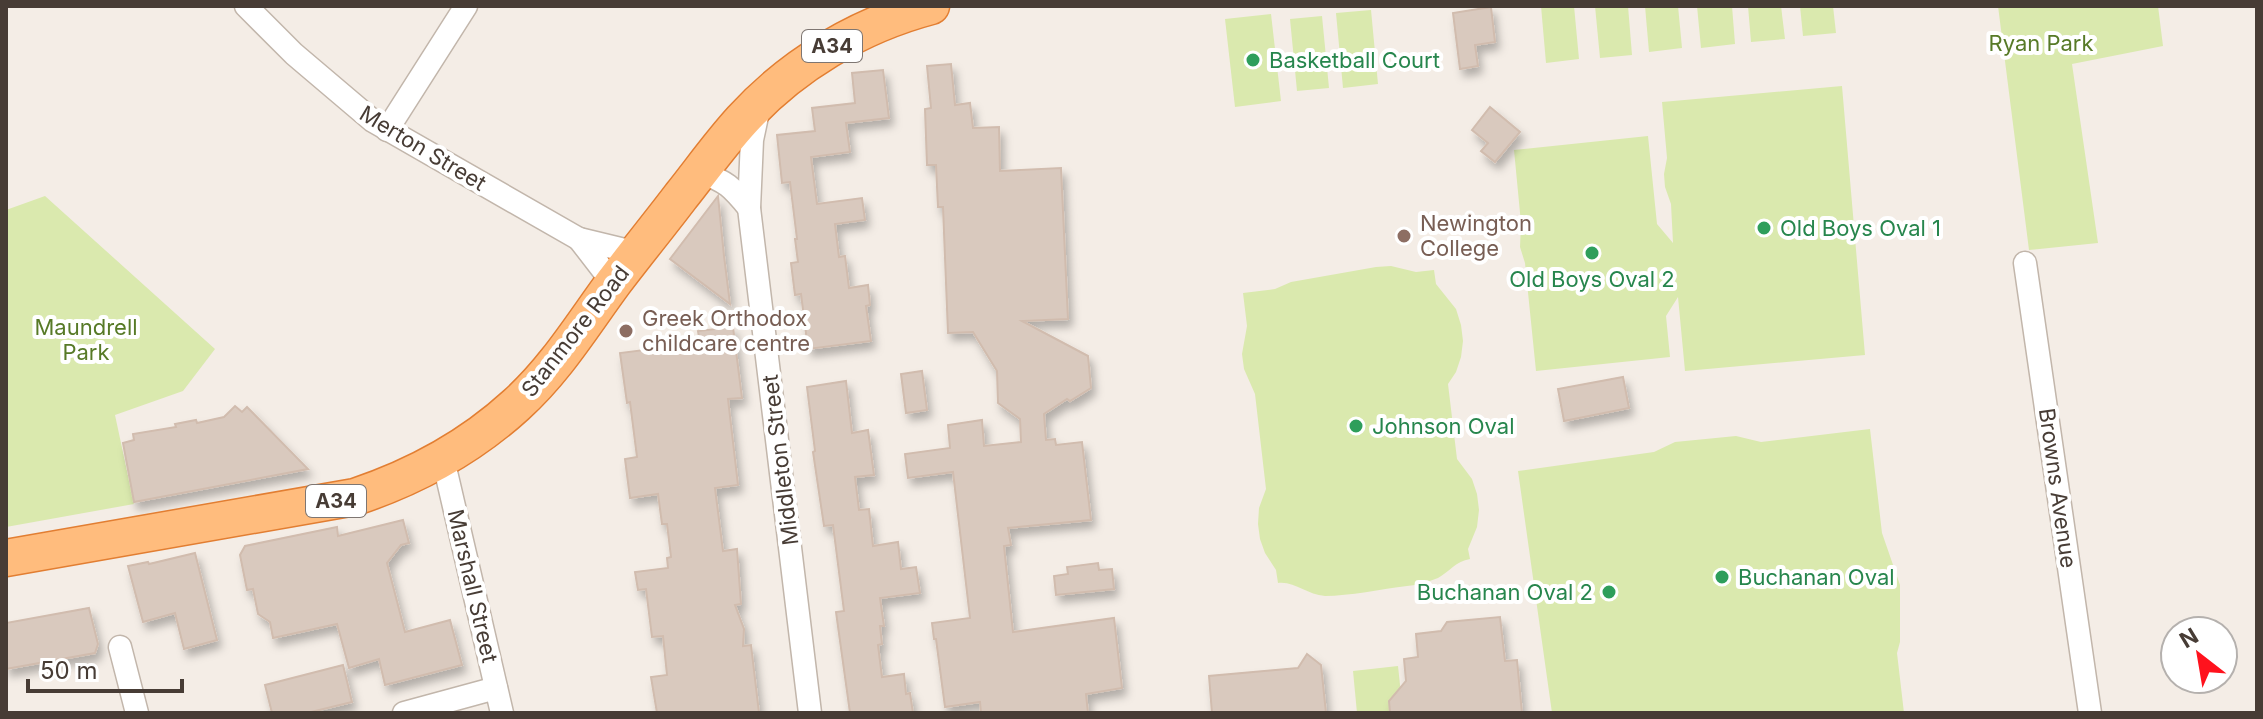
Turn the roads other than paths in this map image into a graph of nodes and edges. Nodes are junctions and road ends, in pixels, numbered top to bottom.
1 (246, 6) edge
2 (466, 6) edge
3 (931, 6) edge
4 (760, 102) junction
5 (387, 130) junction
6 (700, 172) junction
7 (749, 208) junction
8 (579, 239) junction
9 (637, 253) junction
10 (2025, 263) dead end
11 (613, 283) junction
12 (443, 459) junction
13 (6, 558) edge
14 (120, 647) dead end
15 (496, 688) junction
16 (137, 713) edge
17 (404, 713) edge
18 (502, 713) edge
19 (810, 713) edge
20 (2090, 713) edge

1 - 5 street, Merton Street
2 - 5 street
3 - 4 highway, Stanmore Road / A34
4 - 6 highway, Stanmore Road / A34
4 - 7 street, Middleton Street
5 - 8 street, Merton Street
6 - 7 street
6 - 9 highway, Stanmore Road / A34
7 - 19 street, Middleton Street
8 - 9 street, Merton Street
8 - 11 street, Merton Street
9 - 11 highway, Stanmore Road / A34
10 - 20 street, Browns Avenue
11 - 12 highway, Stanmore Road / A34
12 - 13 highway, Stanmore Road / A34
12 - 15 street, Marshall Street
14 - 16 street
15 - 17 street
15 - 18 street, Marshall Street

